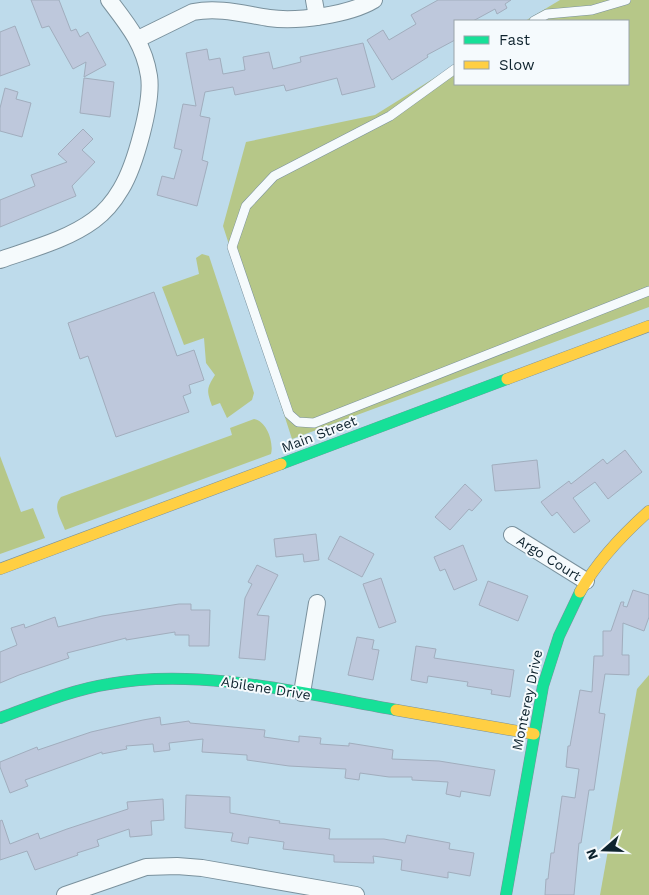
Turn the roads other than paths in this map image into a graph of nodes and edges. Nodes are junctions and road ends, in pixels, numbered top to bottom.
1 (110, 0) edge
2 (314, 0) edge
3 (374, 0) edge
4 (626, 0) edge
5 (317, 16) junction
6 (536, 20) edge
7 (138, 39) junction
8 (454, 71) edge
9 (0, 260) edge
10 (649, 292) edge
11 (649, 326) edge
12 (649, 511) edge
13 (512, 535) dead end
14 (0, 569) edge
15 (586, 581) junction
16 (317, 603) dead end
17 (302, 693) junction
18 (0, 718) edge
19 (534, 734) junction
20 (65, 895) edge
21 (356, 895) edge
22 (506, 895) edge

1 - 7 street
2 - 5 street
3 - 5 street
4 - 6 lane
5 - 7 street
7 - 9 street
8 - 10 lane
11 - 14 street, Main Street
12 - 15 street, Monterey Drive
13 - 15 street, Argo Court
15 - 19 street, Monterey Drive
16 - 17 street
17 - 18 street, Abilene Drive
17 - 19 street, Abilene Drive
19 - 22 street, Monterey Drive
20 - 21 street

